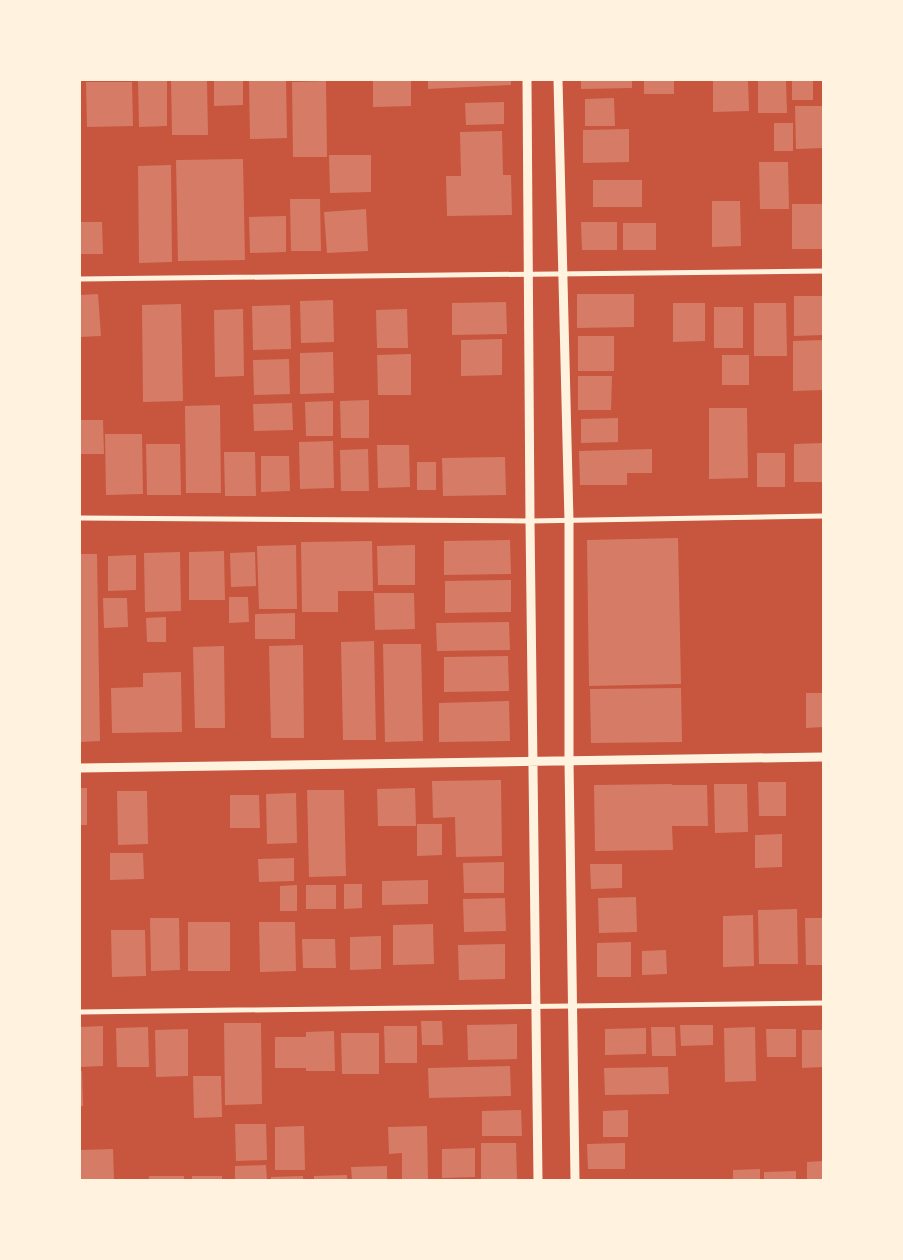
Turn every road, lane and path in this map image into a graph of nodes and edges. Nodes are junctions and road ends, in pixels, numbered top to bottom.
1 (527, 80) edge
2 (558, 80) edge
3 (823, 271) edge
4 (562, 273) junction
5 (527, 274) junction
6 (80, 279) edge
7 (823, 516) edge
8 (80, 518) edge
9 (530, 521) junction
10 (569, 521) junction
11 (823, 757) edge
12 (533, 761) junction
13 (569, 761) junction
14 (80, 768) edge
15 (823, 1003) edge
16 (536, 1006) junction
17 (574, 1007) junction
18 (80, 1012) edge
19 (538, 1180) edge
20 (575, 1180) edge

1 - 5 street
2 - 4 street
3 - 4 street
4 - 5 street
4 - 10 street
5 - 6 street
5 - 9 street
7 - 10 street
8 - 9 street
9 - 10 street
9 - 12 street
10 - 13 street
11 - 13 street
12 - 13 street
12 - 14 street
12 - 16 street
13 - 17 street
15 - 17 street
16 - 17 street
16 - 18 street
16 - 19 street
17 - 20 street

